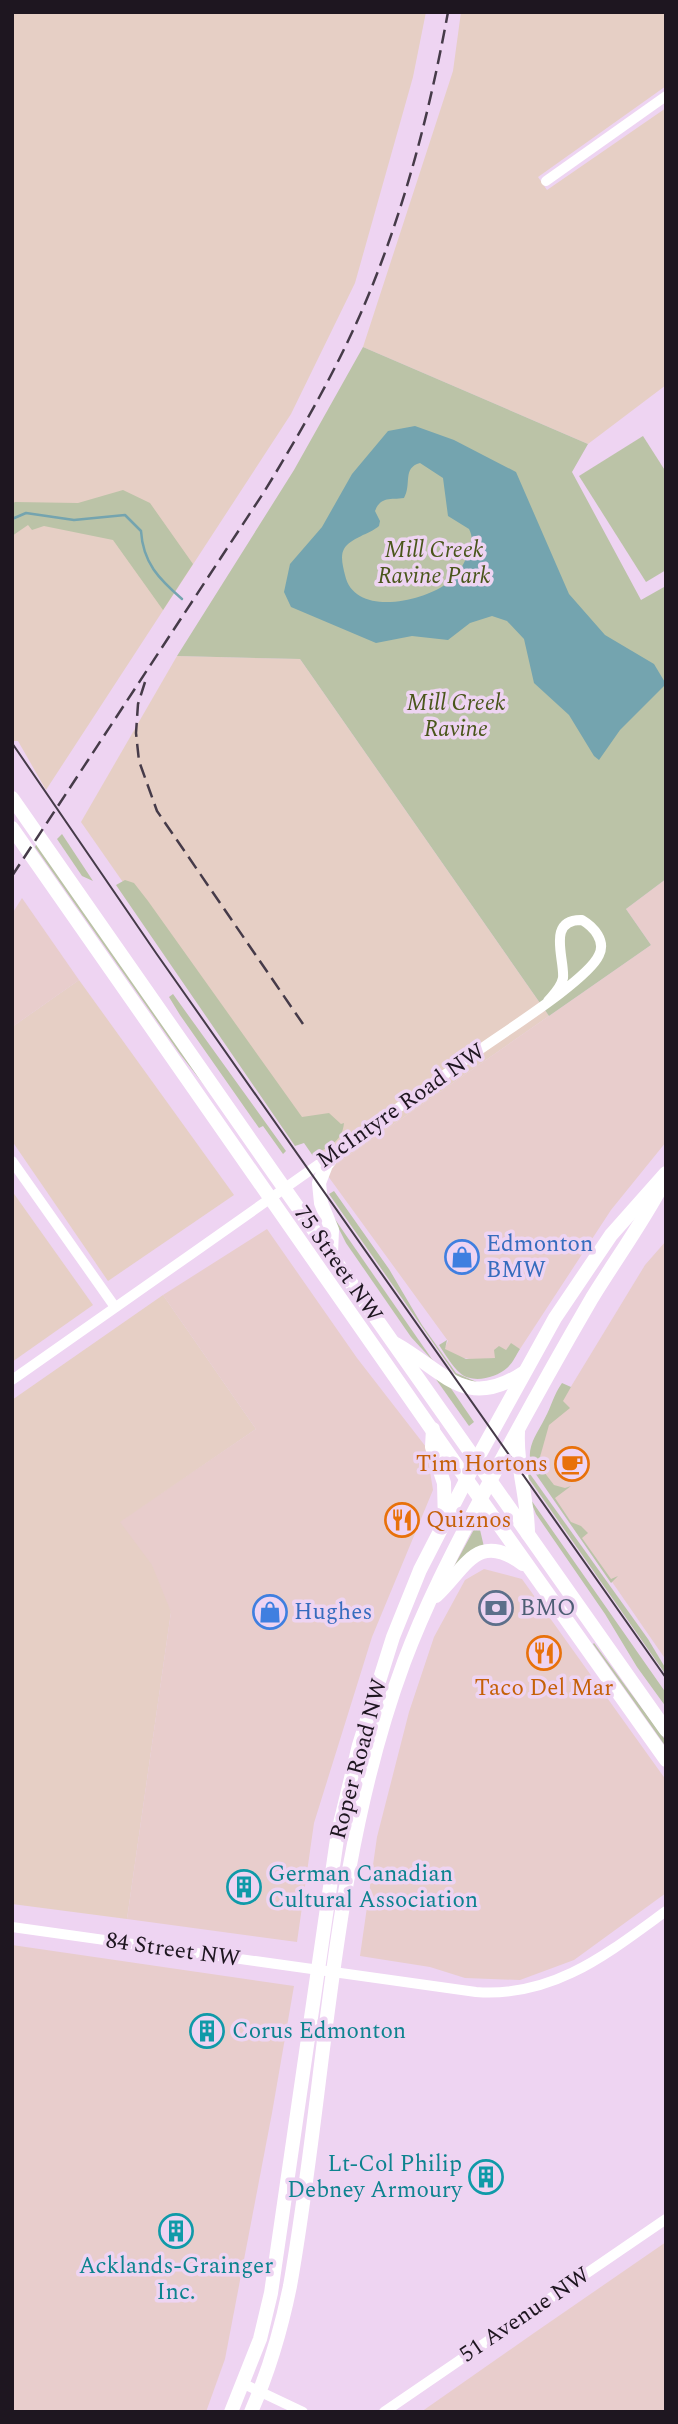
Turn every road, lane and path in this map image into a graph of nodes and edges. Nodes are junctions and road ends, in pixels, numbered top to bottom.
1 (666, 96) edge
2 (546, 181) dead end
3 (12, 798) edge
4 (12, 828) edge
5 (548, 1001) junction
6 (335, 1153) junction
7 (12, 1161) edge
8 (666, 1176) edge
9 (284, 1188) junction
10 (271, 1198) junction
11 (331, 1254) junction
12 (115, 1307) junction
13 (392, 1341) junction
14 (524, 1373) junction
15 (12, 1380) edge
16 (519, 1428) junction
17 (433, 1429) junction
18 (476, 1461) junction
19 (467, 1480) junction
20 (490, 1481) junction
21 (480, 1499) junction
22 (445, 1524) junction
23 (528, 1534) junction
24 (533, 1571) junction
25 (429, 1602) junction
26 (666, 1730) edge
27 (666, 1760) edge
28 (666, 1911) edge
29 (12, 1927) edge
30 (318, 1970) junction
31 (334, 1973) junction
32 (666, 2219) edge
33 (244, 2384) junction
34 (260, 2391) junction
35 (231, 2412) edge
36 (251, 2412) edge
37 (303, 2412) edge
38 (384, 2412) edge

1 - 2 street
3 - 9 main road, 75 Street NW
4 - 10 main road, 75 Street NW
5 - 5 street, McIntyre Road NW
5 - 6 street, McIntyre Road NW
6 - 9 street, McIntyre Road NW
6 - 11 main road
7 - 12 street
8 - 14 main road, Roper Road NW
8 - 16 main road, Roper Road NW
9 - 10 street, McIntyre Road NW
9 - 11 main road, 75 Street NW
10 - 12 street, McIntyre Road NW
10 - 17 main road, 75 Street NW
11 - 13 main road, 75 Street NW
12 - 15 street, McIntyre Road NW
13 - 14 main road
13 - 18 main road, 75 Street NW
14 - 18 main road, Roper Road NW
16 - 20 main road, Roper Road NW
16 - 23 main road
17 - 19 main road, 75 Street NW
17 - 22 main road
18 - 19 main road, Roper Road NW
18 - 20 main road, 75 Street NW
19 - 21 main road, 75 Street NW
19 - 22 main road, Roper Road NW
20 - 21 main road, Roper Road NW
20 - 23 main road, 75 Street NW
21 - 24 main road, 75 Street NW
21 - 25 main road, Roper Road NW
22 - 30 main road, Roper Road NW
23 - 26 main road, 75 Street NW
24 - 25 main road
24 - 27 main road, 75 Street NW
25 - 31 main road, Roper Road NW
28 - 31 street, 84 Street NW
29 - 30 street, 84 Street NW
30 - 31 street, 84 Street NW
30 - 33 main road, Roper Road NW
31 - 34 main road, Roper Road NW
32 - 38 street, 51 Avenue NW
33 - 34 street
33 - 35 main road, Roper Road NW
34 - 36 main road, Roper Road NW
34 - 37 street

